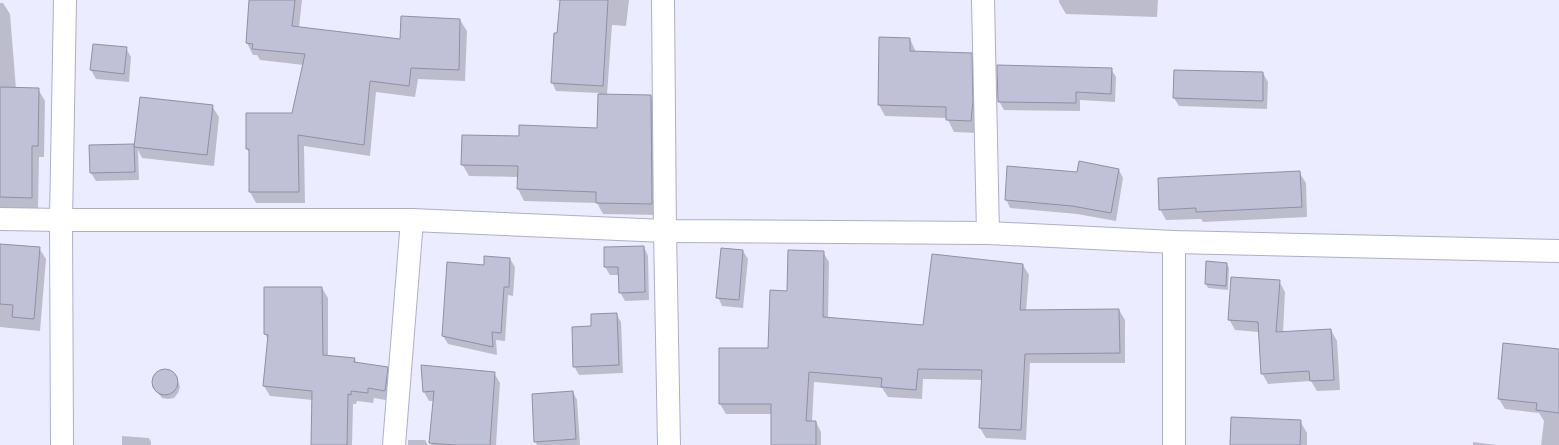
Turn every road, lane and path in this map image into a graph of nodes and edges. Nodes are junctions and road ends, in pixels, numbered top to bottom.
1 (65, 0) edge
2 (663, 0) edge
3 (982, 0) edge
4 (0, 219) edge
5 (61, 220) junction
6 (412, 220) junction
7 (665, 231) junction
8 (988, 233) junction
9 (1174, 242) junction
10 (1559, 251) edge
11 (62, 445) edge
12 (394, 445) edge
13 (669, 445) edge
14 (1174, 445) edge

1 - 5 street
2 - 7 street
3 - 8 street
4 - 5 street
5 - 6 street
5 - 11 street
6 - 7 street
6 - 12 street
7 - 8 street
7 - 13 street
8 - 9 street
9 - 10 street
9 - 14 street

